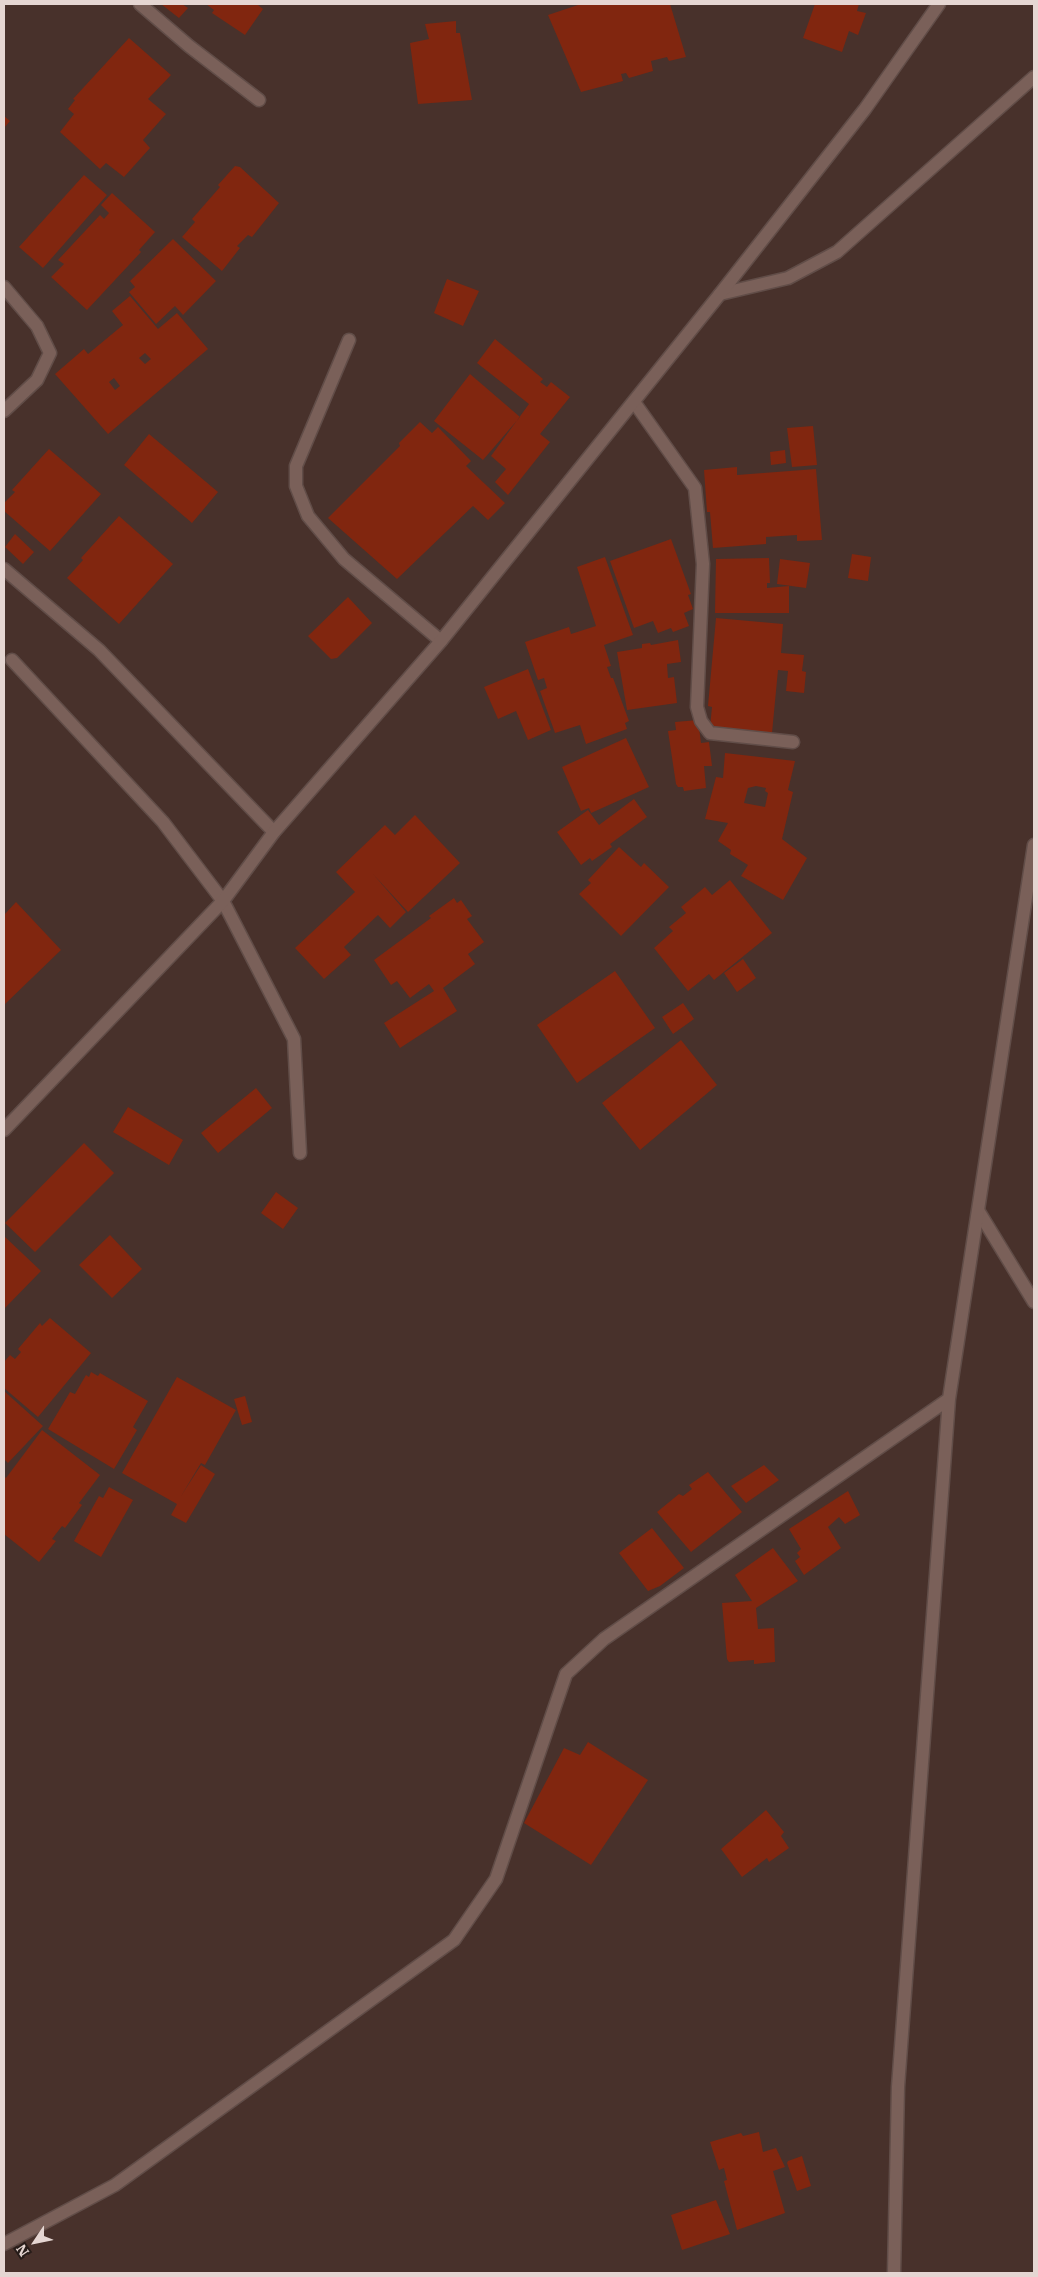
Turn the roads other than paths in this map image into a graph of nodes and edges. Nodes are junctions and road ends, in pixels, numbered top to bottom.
1 (140, 4) edge
2 (939, 4) edge
3 (1034, 78) edge
4 (259, 100) dead end
5 (4, 287) edge
6 (720, 294) junction
7 (349, 340) dead end
8 (634, 402) junction
9 (4, 411) edge
10 (4, 569) edge
11 (441, 641) junction
12 (12, 660) dead end
13 (793, 742) dead end
14 (274, 832) junction
15 (1034, 845) edge
16 (223, 901) junction
17 (4, 1130) edge
18 (300, 1153) dead end
19 (979, 1212) junction
20 (1034, 1302) edge
21 (949, 1399) junction
22 (4, 2244) edge
23 (894, 2273) edge

1 - 4 street
2 - 6 street
3 - 6 street
5 - 9 street
6 - 8 street
7 - 11 street
8 - 11 street
8 - 13 street
10 - 14 street
11 - 14 street
12 - 16 street
14 - 16 street
15 - 19 street
16 - 17 street
16 - 18 street
19 - 20 street
19 - 21 street
21 - 22 street
21 - 23 street

